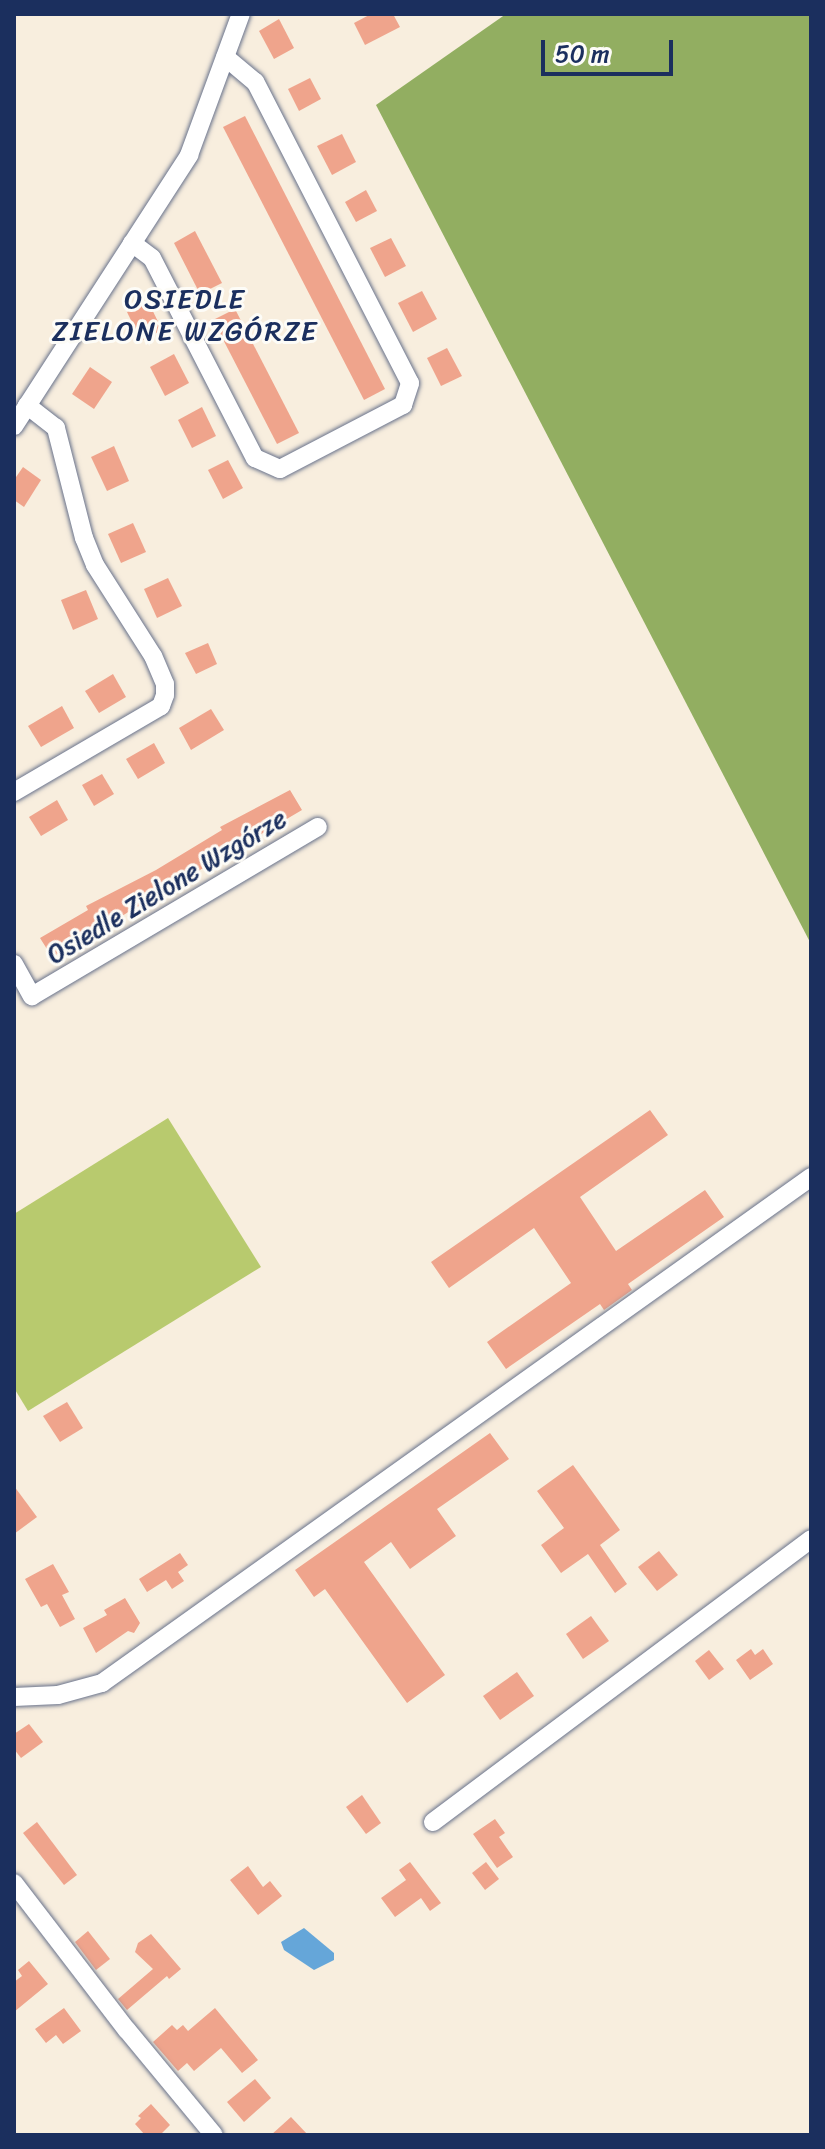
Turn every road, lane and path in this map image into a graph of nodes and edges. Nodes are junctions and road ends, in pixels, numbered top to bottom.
1 (241, 14) edge
2 (225, 57) junction
3 (132, 243) junction
4 (27, 405) junction
5 (14, 426) edge
6 (14, 792) edge
7 (318, 827) dead end
8 (14, 964) edge
9 (811, 1177) edge
10 (811, 1539) edge
11 (14, 1697) edge
12 (433, 1822) dead end
13 (14, 1883) edge
14 (214, 2135) edge

1 - 2 street
2 - 3 street
2 - 3 street
3 - 4 street
4 - 5 street
4 - 6 street
7 - 8 street, Osiedle Zielone Wzgórze
9 - 11 street
10 - 12 street
13 - 14 street

